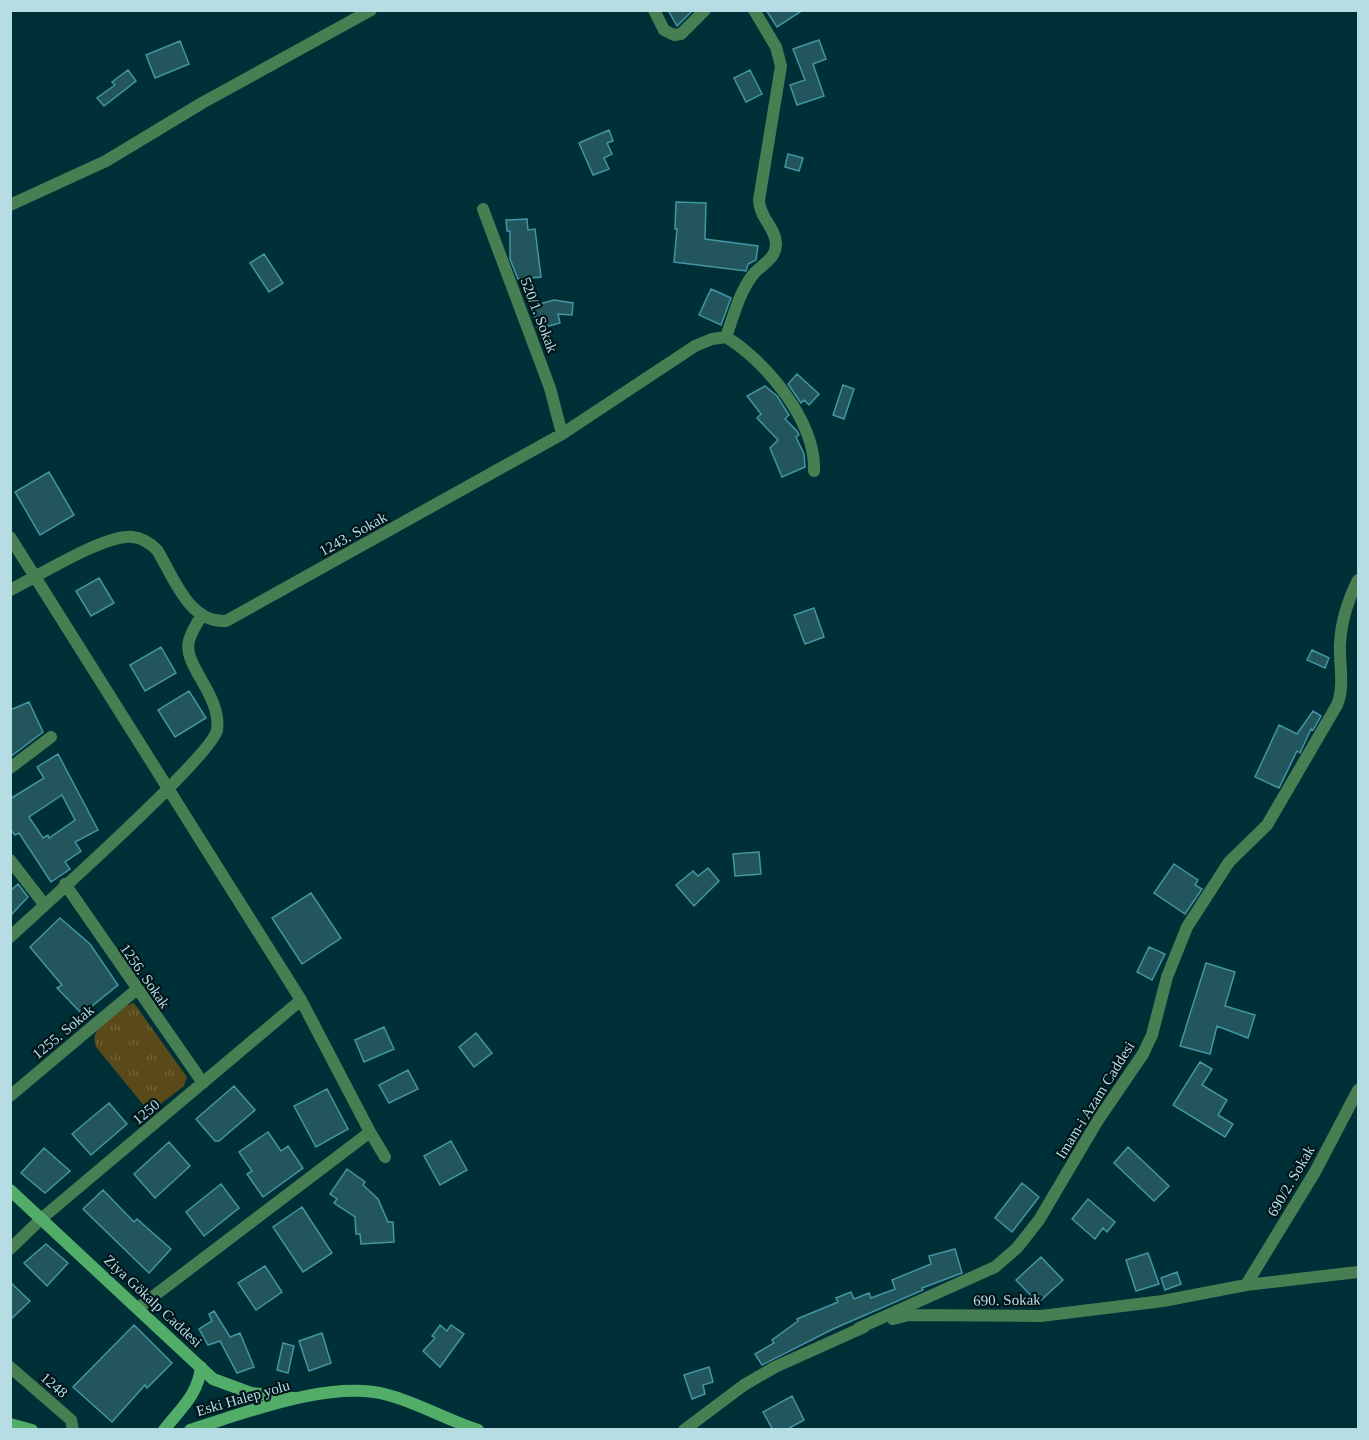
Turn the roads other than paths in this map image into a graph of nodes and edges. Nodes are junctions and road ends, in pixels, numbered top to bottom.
1 (371, 10) edge
2 (654, 10) edge
3 (705, 10) edge
4 (754, 10) edge
5 (10, 205) edge
6 (483, 209) dead end
7 (726, 337) junction
8 (562, 434) junction
9 (814, 471) dead end
10 (10, 537) edge
11 (36, 577) junction
12 (1359, 580) edge
13 (10, 590) edge
14 (201, 616) junction
15 (51, 737) dead end
16 (10, 768) edge
17 (170, 787) junction
18 (10, 860) edge
19 (65, 884) junction
20 (44, 904) junction
21 (10, 937) edge
22 (136, 990) junction
23 (301, 1000) junction
24 (203, 1083) junction
25 (1359, 1090) edge
26 (10, 1096) edge
27 (370, 1132) junction
28 (385, 1157) dead end
29 (10, 1190) edge
30 (41, 1220) junction
31 (10, 1249) edge
32 (1359, 1272) edge
33 (1246, 1286) junction
34 (138, 1308) junction
35 (859, 1328) junction
36 (10, 1367) edge
37 (201, 1367) junction
38 (294, 1398) junction
39 (10, 1424) edge
40 (32, 1430) edge
41 (74, 1430) edge
42 (164, 1430) edge
43 (190, 1430) edge
44 (478, 1430) edge
45 (684, 1430) edge

1 - 5 street
2 - 3 street
4 - 7 street
6 - 8 street, 520/1. Sokak
7 - 8 street, 1243. Sokak
7 - 9 street
8 - 14 street, 1243. Sokak
10 - 11 street
11 - 13 street
11 - 14 street
11 - 17 street
12 - 35 street, Imam-i Azam Caddesi
14 - 17 street
15 - 16 street
17 - 19 street
17 - 23 street
18 - 20 street
19 - 20 street
19 - 22 street, 1256. Sokak
20 - 21 street
22 - 24 street, 1256. Sokak
22 - 26 street, 1255. Sokak
23 - 24 street, 1250
23 - 27 street
24 - 30 street, 1250
25 - 33 street, 690/2. Sokak
27 - 28 street
27 - 34 street
29 - 30 street, Ziya Gökalp Caddesi
30 - 31 street, 1250
30 - 34 street, Ziya Gökalp Caddesi
32 - 33 street, 690. Sokak
33 - 35 street, 690. Sokak
34 - 37 street, Ziya Gökalp Caddesi
35 - 45 street, 690. Sokak
36 - 41 street, 1248
37 - 38 street, Ziya Gökalp Caddesi
37 - 42 street
38 - 43 street, Eski Halep yolu
38 - 44 street, Eski Halep yolu
39 - 40 street

